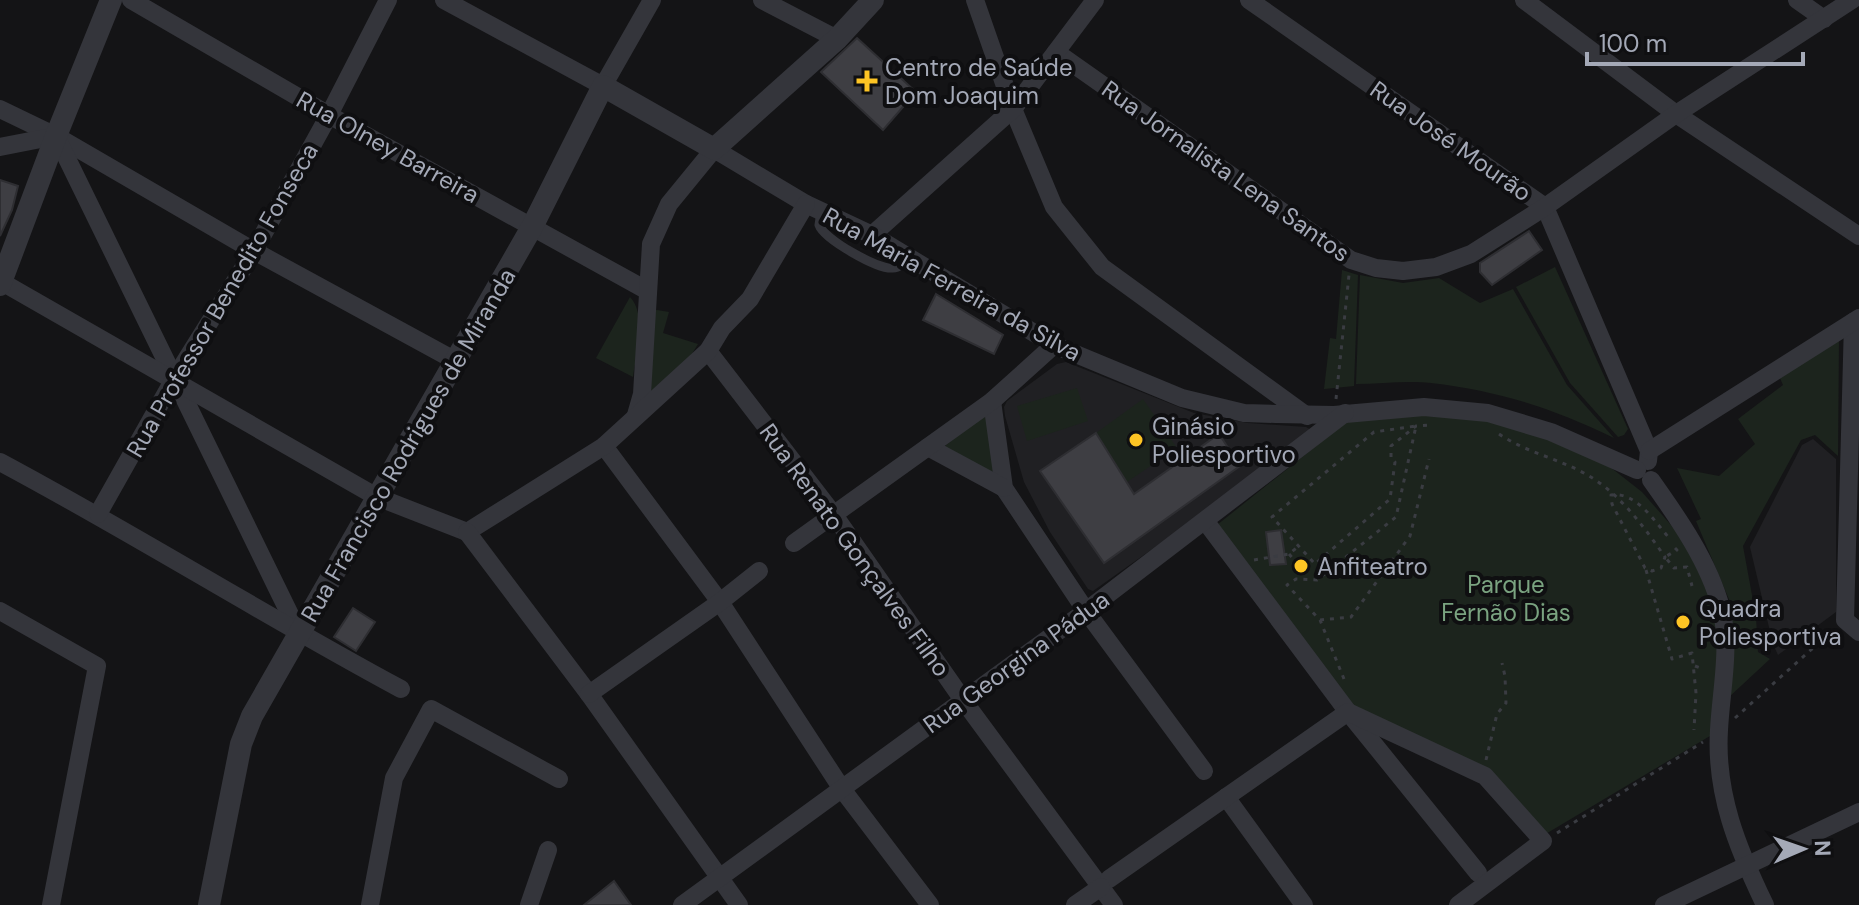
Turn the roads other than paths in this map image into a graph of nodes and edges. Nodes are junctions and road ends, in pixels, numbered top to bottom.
1 (111, 0) edge
2 (131, 0) edge
3 (388, 0) edge
4 (444, 0) edge
5 (652, 0) edge
6 (762, 0) edge
7 (873, 0) edge
8 (975, 0) edge
9 (1095, 0) edge
10 (1249, 0) edge
11 (1524, 0) edge
12 (1797, 0) edge
13 (1852, 0) edge
14 (1824, 19) junction
15 (837, 39) junction
16 (1056, 52) junction
17 (603, 86) junction
18 (0, 109) edge
19 (1013, 109) junction
20 (1676, 114) junction
21 (329, 115) junction
22 (56, 136) junction
23 (0, 147) edge
24 (714, 149) junction
25 (1545, 207) junction
26 (814, 208) junction
27 (532, 227) junction
28 (872, 235) junction
29 (1859, 236) edge
30 (254, 251) junction
31 (908, 257) junction
32 (0, 282) edge
33 (648, 291) junction
34 (1856, 320) edge
35 (1054, 345) junction
36 (708, 351) junction
37 (454, 360) junction
38 (174, 379) junction
39 (992, 401) junction
40 (1340, 414) junction
41 (636, 415) junction
42 (1307, 416) junction
43 (604, 446) junction
44 (928, 447) junction
45 (0, 462) edge
46 (1647, 465) junction
47 (1004, 488) junction
48 (377, 497) junction
49 (98, 514) junction
50 (834, 515) junction
51 (1206, 522) junction
52 (467, 532) junction
53 (794, 543) dead end
54 (759, 571) dead end
55 (1859, 592) edge
56 (720, 602) junction
57 (0, 611) edge
58 (1086, 611) junction
59 (1854, 623) edge
60 (300, 635) junction
61 (401, 689) dead end
62 (589, 694) junction
63 (963, 700) junction
64 (1348, 712) junction
65 (1204, 771) dead end
66 (559, 779) dead end
67 (842, 789) junction
68 (1226, 797) junction
69 (1859, 812) edge
70 (548, 850) dead end
71 (1746, 866) junction
72 (1478, 873) dead end
73 (718, 878) junction
74 (1105, 883) junction
75 (51, 905) edge
76 (209, 905) edge
77 (370, 905) edge
78 (529, 905) edge
79 (682, 905) edge
80 (739, 905) edge
81 (930, 905) edge
82 (1075, 905) edge
83 (1114, 905) edge
84 (1304, 905) edge
85 (1458, 905) edge
86 (1664, 905) edge
87 (1765, 905) edge

1 - 22 street
2 - 21 street, Rua Olney Barreira
3 - 21 street, Rua Professor Benedito Fonseca
4 - 17 street, Rua Maria Ferreira da Silva
5 - 17 street, Rua Francisco Rodrigues de Miranda
6 - 15 street
7 - 15 street
8 - 19 street
9 - 16 street
10 - 25 street, Rua José Mourão
11 - 20 street
12 - 14 street
13 - 14 street, Rua Jornalista Lena Santos
14 - 20 street, Rua Jornalista Lena Santos
15 - 24 street
16 - 19 street
16 - 25 street, Rua Jornalista Lena Santos
17 - 24 street, Rua Maria Ferreira da Silva
17 - 27 street, Rua Francisco Rodrigues de Miranda
18 - 22 street
19 - 28 street
19 - 42 street
20 - 25 street, Rua Jornalista Lena Santos
20 - 29 street
21 - 27 street, Rua Olney Barreira
21 - 30 street, Rua Professor Benedito Fonseca
22 - 23 street
22 - 30 street
22 - 32 street
22 - 38 street
24 - 26 street, Rua Maria Ferreira da Silva
24 - 33 street
25 - 46 street, Rua José Mourão
26 - 28 street, Rua Maria Ferreira da Silva
26 - 31 lane
26 - 36 street
27 - 33 street, Rua Olney Barreira
27 - 37 street, Rua Francisco Rodrigues de Miranda
28 - 31 street, Rua Maria Ferreira da Silva
30 - 37 street
30 - 38 street, Rua Professor Benedito Fonseca
31 - 35 street, Rua Maria Ferreira da Silva
32 - 38 street
33 - 41 street
34 - 46 street
34 - 59 street
35 - 39 street
35 - 42 street, Rua Maria Ferreira da Silva
36 - 41 street
36 - 50 street, Rua Renato Gonçalves Filho
37 - 48 street, Rua Francisco Rodrigues de Miranda
38 - 48 street
38 - 49 street, Rua Professor Benedito Fonseca
38 - 60 street
39 - 44 street
39 - 47 street
40 - 42 street, Rua Maria Ferreira da Silva
40 - 46 street, Rua Maria Ferreira da Silva
40 - 51 street, Rua Georgina Pádua
41 - 43 street
43 - 52 street
43 - 56 street
44 - 47 street
44 - 50 street
45 - 49 street
46 - 71 street
47 - 58 street
48 - 52 street
48 - 60 street, Rua Francisco Rodrigues de Miranda
49 - 60 street
50 - 53 street
50 - 63 street, Rua Renato Gonçalves Filho
51 - 58 street, Rua Georgina Pádua
51 - 64 street
52 - 62 street
54 - 56 street
55 - 59 street
56 - 62 street
56 - 67 street
57 - 75 street
58 - 63 street, Rua Georgina Pádua
58 - 65 street
60 - 61 street
60 - 76 street, Rua Francisco Rodrigues de Miranda
62 - 73 street
63 - 67 street, Rua Georgina Pádua
63 - 74 street, Rua Renato Gonçalves Filho
64 - 68 street
64 - 72 street
64 - 85 street
66 - 77 street
67 - 73 street, Rua Georgina Pádua
67 - 81 street
68 - 74 street
68 - 84 street
69 - 71 street
70 - 78 street
71 - 86 street
71 - 87 street
73 - 79 street, Rua Georgina Pádua
73 - 80 street
74 - 82 street
74 - 83 street, Rua Renato Gonçalves Filho

